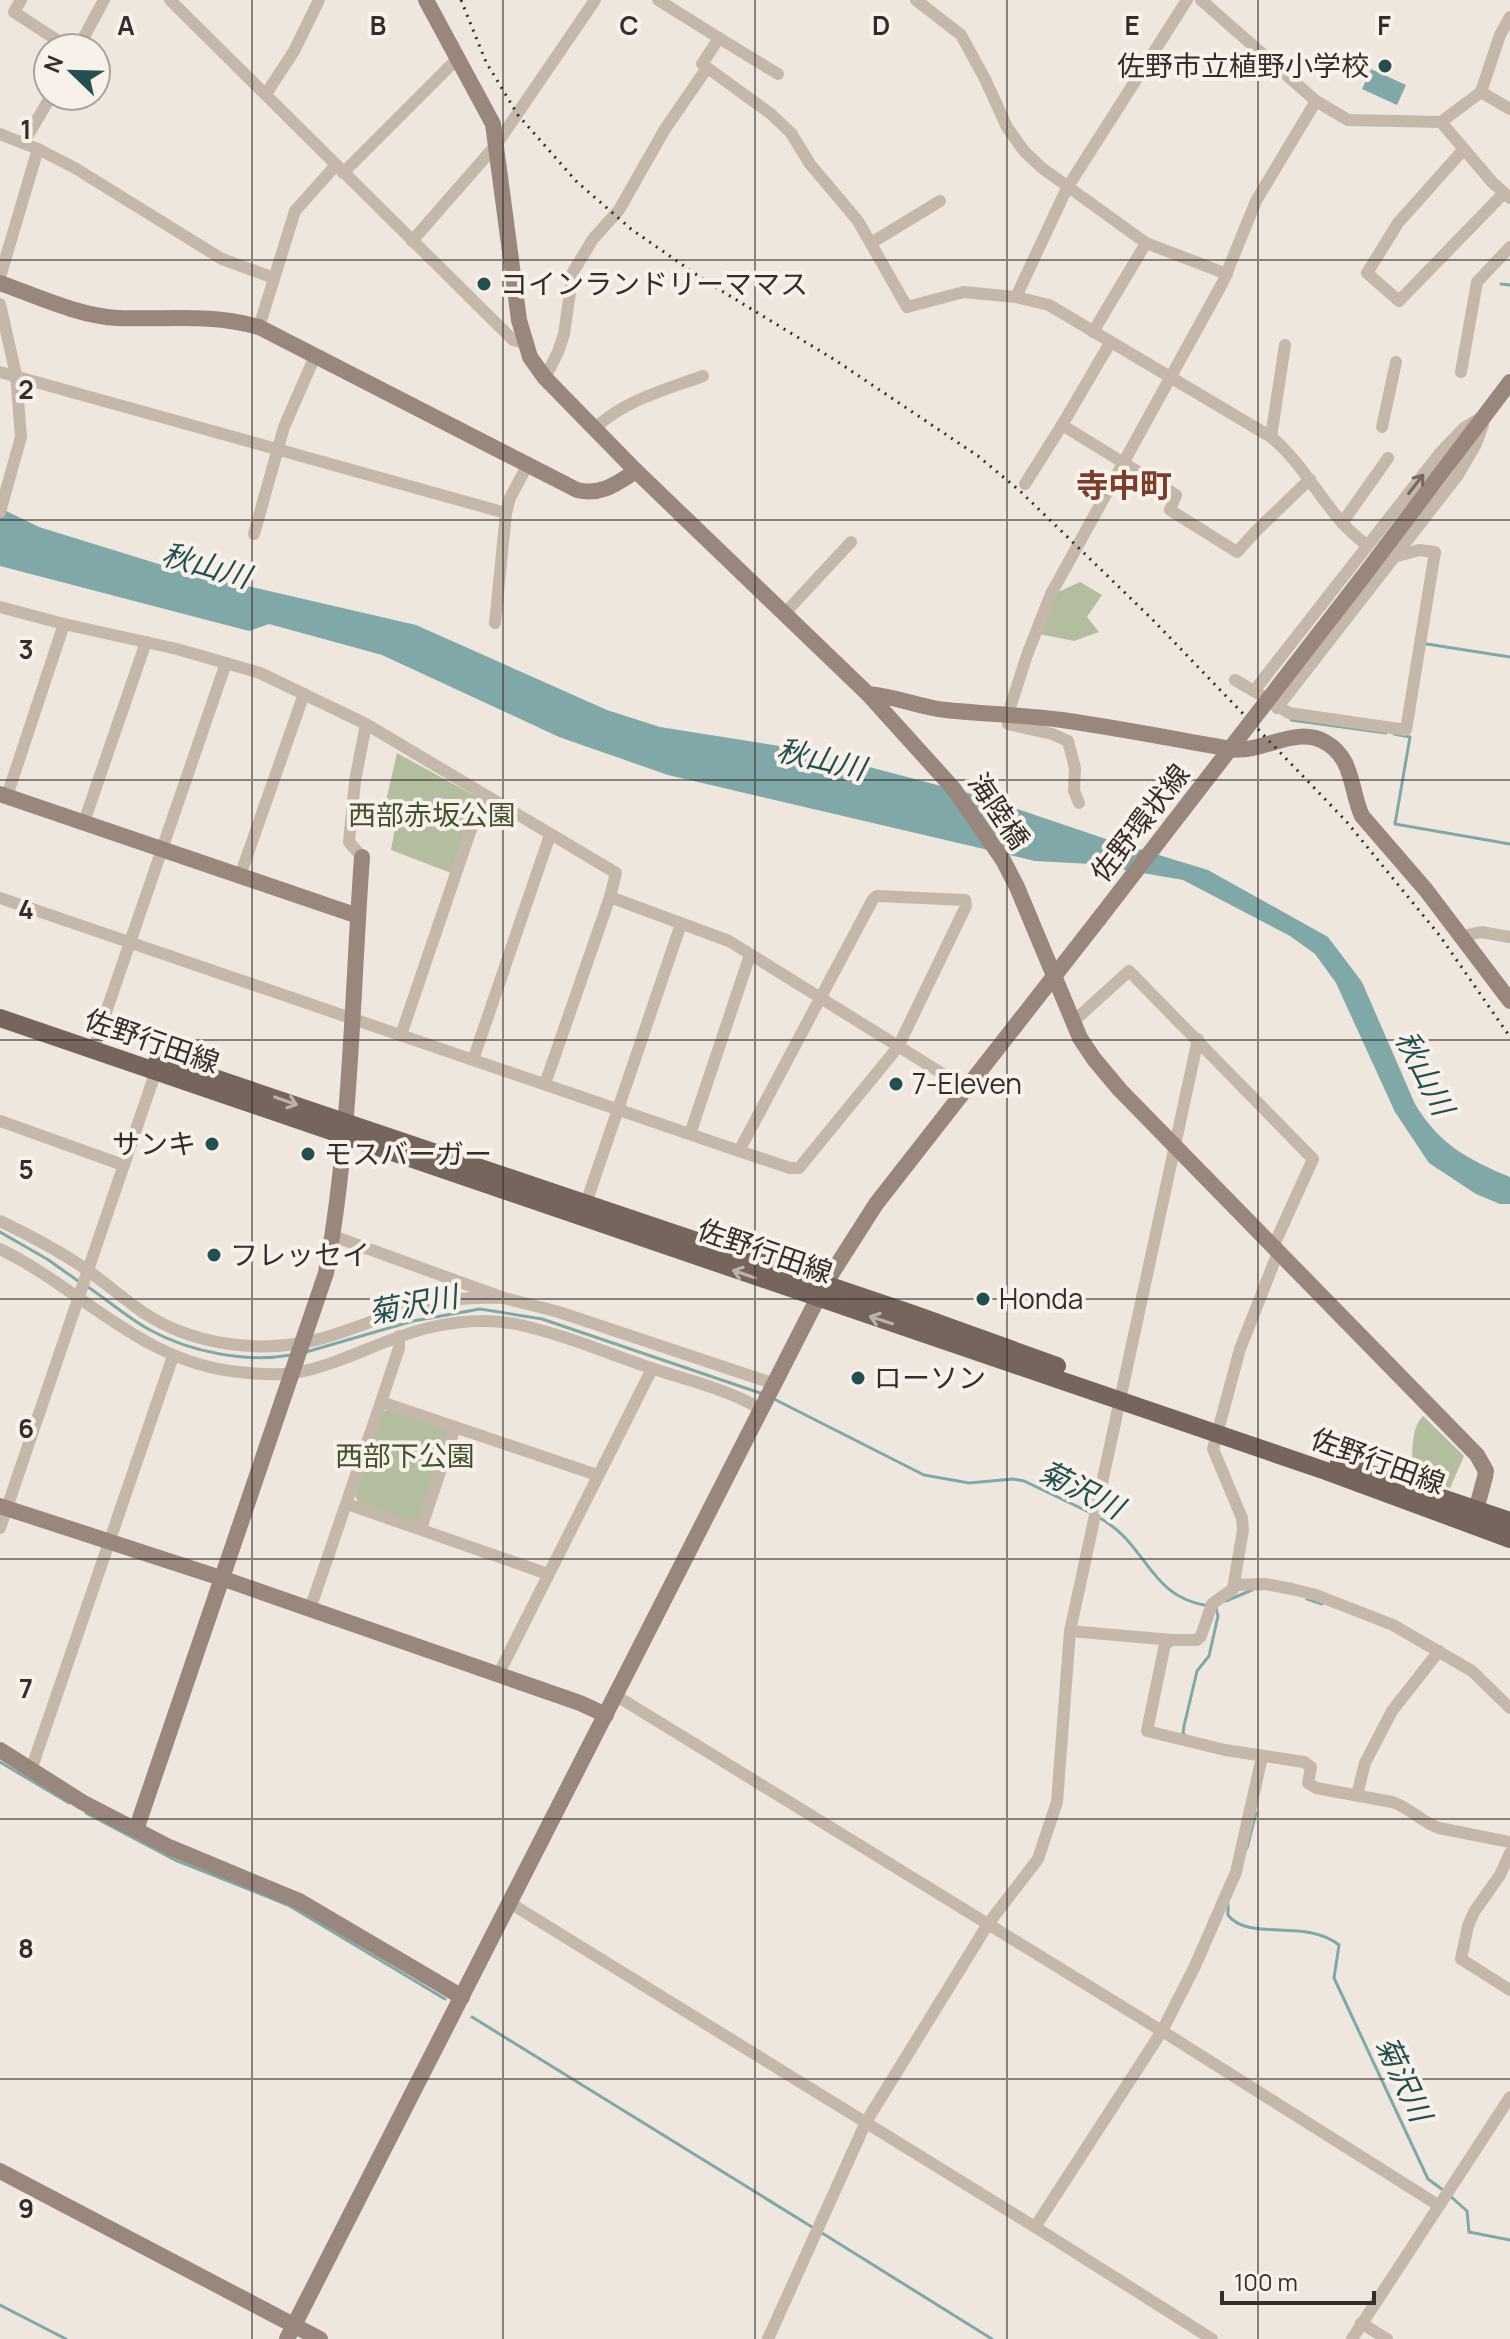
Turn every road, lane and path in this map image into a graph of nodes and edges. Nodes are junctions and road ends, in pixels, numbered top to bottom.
1 (21, 0) edge
2 (104, 0) edge
3 (170, 0) edge
4 (319, 0) edge
5 (426, 0) edge
6 (595, 0) edge
7 (658, 0) edge
8 (916, 0) edge
9 (1187, 0) edge
10 (1201, 0) edge
11 (1510, 17) edge
12 (45, 32) edge
13 (87, 32) edge
14 (719, 38) junction
15 (458, 58) junction
16 (707, 68) junction
17 (778, 74) dead end
18 (1481, 92) junction
19 (266, 94) junction
20 (1316, 101) junction
21 (1510, 109) edge
22 (42, 112) edge
23 (1441, 122) junction
24 (0, 134) edge
25 (24, 142) junction
26 (496, 145) junction
27 (38, 149) junction
28 (1464, 149) junction
29 (339, 169) junction
30 (1067, 188) junction
31 (1507, 195) edge
32 (940, 201) dead end
33 (412, 241) junction
34 (871, 243) junction
35 (1146, 243) junction
36 (1510, 247) edge
37 (1227, 274) junction
38 (274, 278) junction
39 (0, 280) edge
40 (1016, 297) junction
41 (0, 304) edge
42 (259, 327) junction
43 (1093, 332) junction
44 (524, 343) junction
45 (1110, 343) junction
46 (1285, 345) dead end
47 (315, 356) junction
48 (1396, 362) dead end
49 (0, 372) edge
50 (1461, 372) dead end
51 (16, 375) junction
52 (703, 376) dead end
53 (1173, 377) junction
54 (545, 378) junction
55 (1510, 382) edge
56 (1486, 414) junction
57 (1062, 425) junction
58 (1382, 427) dead end
59 (594, 429) junction
60 (1271, 437) junction
61 (279, 449) junction
62 (1388, 458) dead end
63 (1124, 464) junction
64 (527, 466) junction
65 (636, 471) junction
66 (1310, 479) junction
67 (1025, 484) dead end
68 (4, 491) edge
69 (0, 512) edge
70 (506, 513) junction
71 (1342, 523) junction
72 (254, 534) dead end
73 (851, 542) dead end
74 (1367, 545) junction
75 (1394, 557) junction
76 (0, 607) edge
77 (784, 614) junction
78 (495, 623) dead end
79 (64, 624) junction
80 (146, 642) junction
81 (226, 663) junction
82 (1235, 680) dead end
83 (1254, 691) junction
84 (304, 694) junction
85 (868, 694) junction
86 (1277, 708) junction
87 (1008, 714) junction
88 (1315, 719) junction
89 (366, 724) junction
90 (1312, 737) junction
91 (483, 794) junction
92 (4, 795) edge
93 (1079, 803) dead end
94 (84, 822) junction
95 (550, 835) junction
96 (162, 849) junction
97 (362, 857) joint
98 (240, 876) junction
99 (610, 897) junction
100 (0, 898) edge
101 (358, 916) junction
102 (681, 924) junction
103 (1462, 936) junction
104 (1510, 937) edge
105 (130, 942) junction
106 (750, 955) junction
107 (1055, 975) junction
108 (819, 998) junction
109 (1510, 1001) edge
110 (0, 1005) edge
111 (0, 1018) edge
112 (352, 1018) junction
113 (1074, 1021) junction
114 (401, 1035) junction
115 (1198, 1039) junction
116 (95, 1044) junction
117 (898, 1047) junction
118 (473, 1060) junction
119 (158, 1065) junction
120 (545, 1084) junction
121 (967, 1089) junction
122 (618, 1110) junction
123 (0, 1121) edge
124 (343, 1128) junction
125 (690, 1134) junction
126 (1175, 1143) junction
127 (739, 1151) junction
128 (123, 1165) junction
129 (584, 1211) junction
130 (0, 1221) edge
131 (333, 1236) junction
132 (1277, 1248) junction
133 (0, 1249) edge
134 (87, 1273) junction
135 (822, 1292) junction
136 (80, 1294) junction
137 (504, 1298) junction
138 (399, 1336) junction
139 (302, 1344) junction
140 (173, 1356) junction
141 (652, 1369) junction
142 (294, 1370) junction
143 (1119, 1394) junction
144 (769, 1397) junction
145 (381, 1402) junction
146 (455, 1427) junction
147 (1217, 1428) junction
148 (597, 1475) junction
149 (347, 1504) junction
150 (4, 1507) edge
151 (1475, 1516) junction
152 (1510, 1521) edge
153 (0, 1528) edge
154 (421, 1529) junction
155 (1510, 1539) edge
156 (109, 1542) junction
157 (548, 1574) junction
158 (224, 1579) junction
159 (1235, 1585) junction
160 (310, 1609) junction
161 (1070, 1631) junction
162 (1172, 1640) junction
163 (1439, 1651) junction
164 (498, 1675) junction
165 (615, 1695) junction
166 (1510, 1708) edge
167 (606, 1715) junction
168 (0, 1750) edge
169 (1262, 1757) junction
170 (31, 1770) junction
171 (1357, 1795) junction
172 (136, 1830) junction
173 (1510, 1842) edge
174 (1510, 1853) edge
175 (510, 1903) junction
176 (988, 1924) junction
177 (1510, 1990) edge
178 (462, 1997) junction
179 (1162, 2031) junction
180 (1510, 2097) edge
181 (866, 2122) junction
182 (0, 2171) edge
183 (1438, 2205) junction
184 (1035, 2227) junction
185 (1361, 2323) junction
186 (291, 2331) edge
187 (320, 2339) edge
188 (768, 2339) edge
189 (1212, 2339) edge
190 (1352, 2339) edge
191 (1387, 2339) edge

1 - 12 street
2 - 13 street
3 - 19 street
4 - 19 street
5 - 15 street
6 - 26 street
7 - 14 street
8 - 30 street
9 - 30 street
10 - 20 street
11 - 18 street
14 - 16 street
14 - 17 street
15 - 26 street
15 - 29 street
16 - 34 street
16 - 54 street
18 - 21 street
18 - 23 street
19 - 29 street
20 - 23 street
20 - 37 street
22 - 25 street
23 - 28 street
24 - 25 street
25 - 27 street
26 - 33 street
26 - 44 street
27 - 38 street
27 - 39 street
28 - 31 street
28 - 31 street
29 - 33 street
29 - 38 street
30 - 35 street
30 - 40 street
32 - 34 street
33 - 44 street
34 - 40 street
35 - 37 street
35 - 43 street
36 - 50 street
37 - 53 street
38 - 42 street
39 - 42 street
40 - 43 street
41 - 51 street
42 - 47 street
43 - 45 street
44 - 54 street, 海陸橋
45 - 53 street
45 - 57 street
46 - 60 street
47 - 61 street
47 - 64 street
48 - 58 street
49 - 51 street
51 - 61 street
51 - 68 street
52 - 59 street
53 - 60 street
53 - 63 street
54 - 59 street, 海陸橋
55 - 56 street, 佐野環状線
74 -> 56 street
56 - 75 street
56 - 107 street, 佐野環状線, bridge
57 - 63 street
57 - 67 street
59 - 65 street, 海陸橋
60 - 66 street
61 - 70 street
61 - 72 street
62 - 71 street
63 - 66 street
63 - 87 street
64 - 65 street
64 - 70 street
65 - 77 street, 海陸橋
66 - 71 street
68 - 69 street
70 - 78 street
71 - 74 street
73 - 77 street
74 - 83 street
75 - 86 street
75 - 88 street
76 - 79 street
77 - 85 street, 海陸橋
79 - 80 street
79 - 92 street
80 - 81 street
80 - 94 street
81 - 84 street
81 - 96 street
82 - 83 street
83 - 86 street
84 - 89 street
84 - 98 street
85 - 87 street
85 - 107 street, 海陸橋
86 - 88 street
87 - 90 street
87 - 93 street
88 - 90 street
89 - 91 street
89 - 97 street
90 - 103 street
91 - 95 street
91 - 114 street
92 - 94 street
94 - 96 street
95 - 99 street
95 - 118 street
96 - 98 street
96 - 105 street
97 - 101 street
98 - 101 street
99 - 102 street
99 - 120 street
100 - 105 street
101 - 112 street
102 - 106 street
102 - 122 street
103 - 104 street
103 - 109 street
105 - 112 street
105 - 116 street
106 - 108 street
106 - 125 street
107 - 113 street, 海陸橋
107 - 121 street, 佐野環状線
108 - 117 street
108 - 117 street
108 - 127 street
110 - 116 main road, 佐野行田線
111 - 116 main road, 佐野行田線
112 - 114 street
112 - 124 street
113 - 115 street
113 - 126 street, 海陸橋
114 - 118 street
115 - 126 street
115 - 132 street
116 - 119 main road, 佐野行田線
117 - 121 street
117 - 127 street
118 - 120 street
119 - 124 main road, 佐野行田線
119 - 128 street
120 - 122 street
121 - 135 street, 佐野環状線
122 - 125 street
122 - 129 street
123 - 128 street
124 - 129 main road, 佐野行田線
124 - 131 street
125 - 127 street
126 - 132 street, 海陸橋
126 - 143 street
128 - 134 street
129 - 135 main road, 佐野行田線
130 - 134 street
131 - 137 street
131 - 139 street
132 - 147 street
132 - 151 street, 海陸橋
133 - 136 street
134 - 136 street
134 - 139 street
135 - 143 main road, 佐野行田線
135 - 144 street, 佐野環状線
136 - 140 street
136 - 150 street
137 - 139 street
137 - 144 street
138 - 141 street
138 - 142 street
138 - 145 street
139 - 142 street
140 - 142 street
140 - 156 street
141 - 144 street
141 - 148 street
142 - 158 street
143 - 147 main road, 佐野行田線
143 - 161 street
144 - 165 street, 佐野環状線
145 - 146 street
145 - 149 street
146 - 148 street
146 - 154 street
147 - 151 main road, 佐野行田線
147 - 159 street
148 - 157 street
149 - 154 street
149 - 160 street
150 - 153 street
150 - 156 street
151 - 152 main road, 佐野行田線
151 - 155 main road, 佐野行田線
154 - 157 street
156 - 158 street
156 - 170 street
157 - 164 street
158 - 160 street
158 - 172 street
159 - 162 street
159 - 163 street
160 - 164 street
161 - 162 street
161 - 176 street
162 - 169 street
163 - 166 street
163 - 171 street
164 - 167 street
165 - 167 street, 佐野環状線
165 - 176 street
167 - 175 street, 佐野環状線
168 - 170 street
169 - 171 street
169 - 179 street
170 - 172 street
171 - 173 street
172 - 178 street
174 - 177 street
175 - 178 street, 佐野環状線
175 - 181 street
176 - 179 street
176 - 181 street
178 - 186 street, 佐野環状線
179 - 183 street
179 - 184 street
180 - 183 street
181 - 184 street
181 - 188 street
182 - 186 street
183 - 185 street
184 - 189 street
185 - 190 street
185 - 191 street
186 - 187 street

